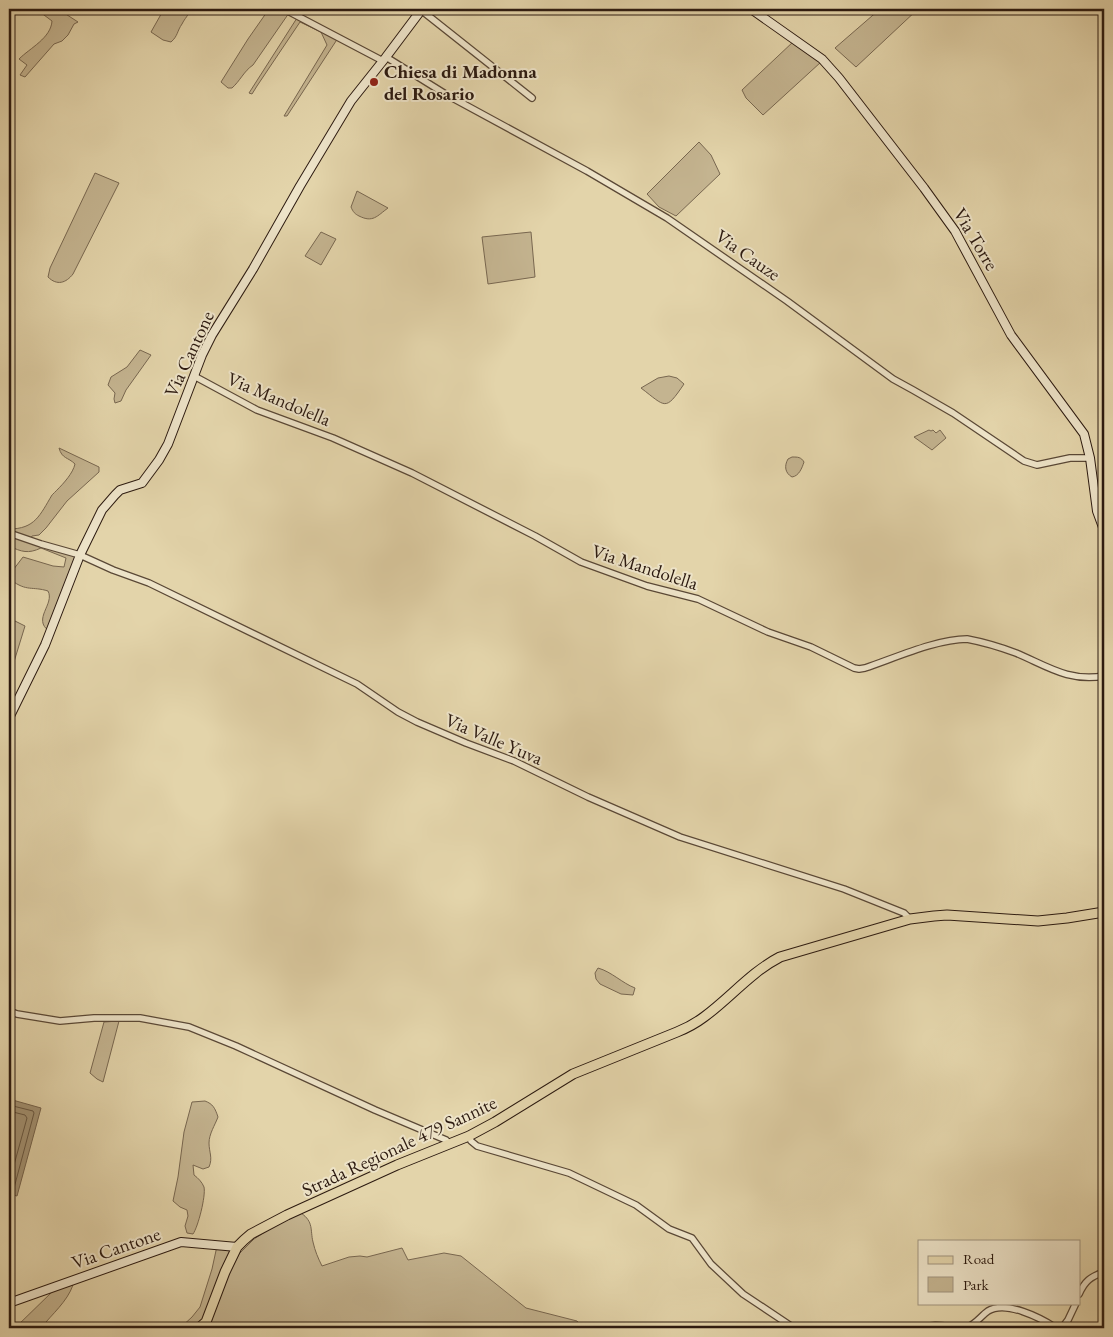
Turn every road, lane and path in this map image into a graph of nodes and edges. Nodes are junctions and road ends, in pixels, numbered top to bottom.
1 (284, 9) edge
2 (751, 9) edge
3 (422, 10) edge
4 (385, 59) junction
5 (532, 98) dead end
6 (194, 376) junction
7 (1090, 458) junction
8 (1104, 530) edge
9 (9, 532) edge
10 (80, 555) junction
11 (1104, 676) edge
12 (9, 718) edge
13 (1104, 912) edge
14 (910, 919) junction
15 (9, 1011) edge
16 (469, 1136) junction
17 (450, 1144) junction
18 (238, 1246) junction
19 (1104, 1272) edge
20 (1080, 1292) edge
21 (9, 1303) edge
22 (1076, 1304) edge
23 (199, 1328) edge
24 (794, 1328) edge
25 (921, 1328) edge
26 (1056, 1328) edge
27 (1062, 1328) edge

1 - 4 street, Via Cauze
2 - 7 main road, Via Torre
3 - 4 main road, Via Cantone
3 - 5 street
4 - 6 main road, Via Cantone
4 - 7 street, Via Cauze
6 - 10 main road, Via Cantone
6 - 11 street, Via Mandolella
7 - 8 main road, Via Torre
9 - 10 street, Via Valle Yuva
10 - 12 main road, Via Cantone
10 - 14 street, Via Valle Yuva
13 - 14 main road, Strada Regionale 479 Sannite
14 - 16 main road, Strada Regionale 479 Sannite
15 - 17 street
16 - 17 main road, Strada Regionale 479 Sannite
16 - 24 street
17 - 18 main road, Strada Regionale 479 Sannite
18 - 21 main road, Via Cantone
18 - 23 main road, Strada Regionale 479 Sannite
19 - 20 street
22 - 27 street
25 - 26 street

